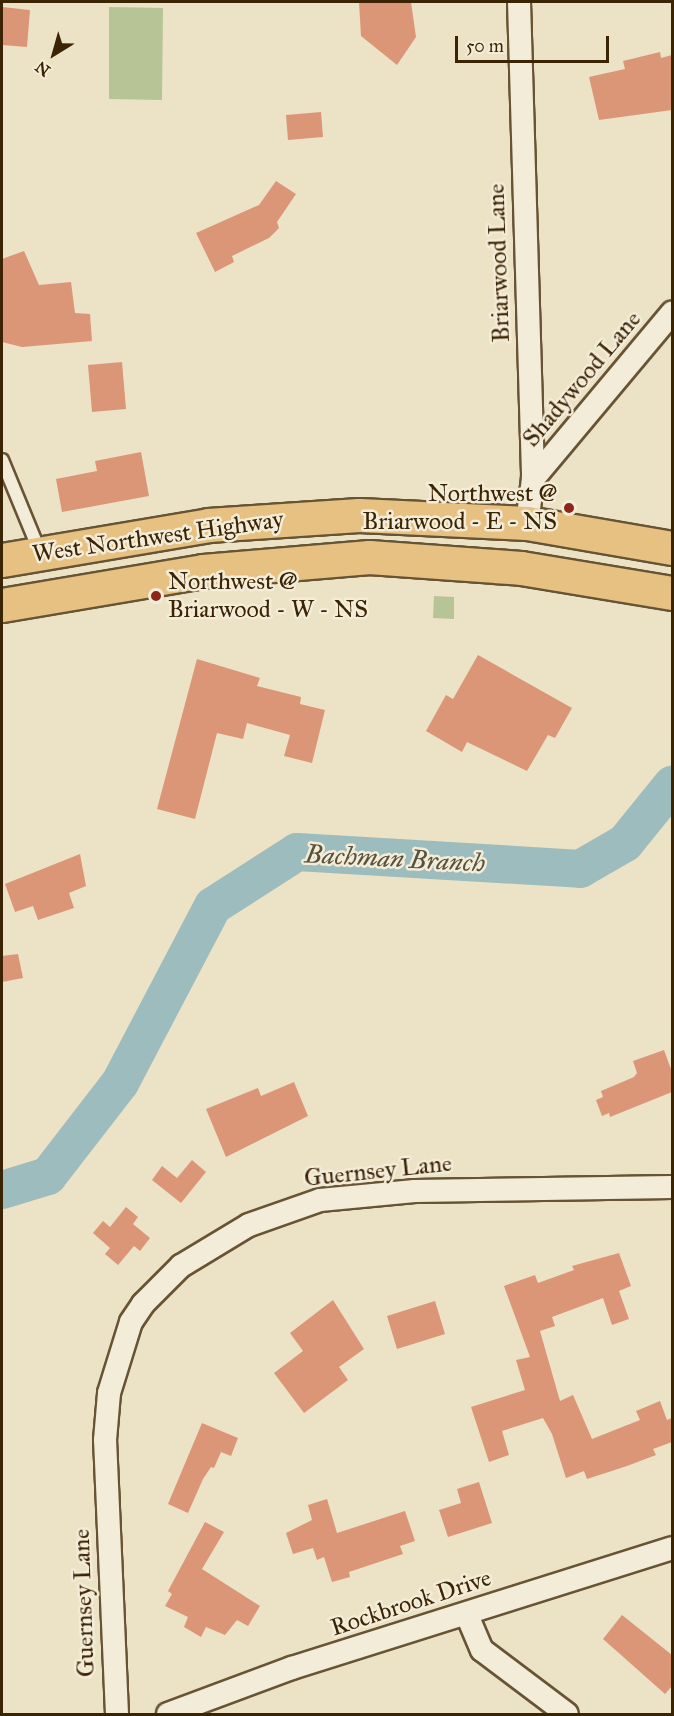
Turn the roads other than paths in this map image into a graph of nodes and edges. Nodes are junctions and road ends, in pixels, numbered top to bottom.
1 (519, 2) edge
2 (672, 313) edge
3 (2, 460) edge
4 (533, 479) junction
5 (527, 523) junction
6 (672, 548) edge
7 (40, 553) junction
8 (2, 560) edge
9 (521, 568) junction
10 (672, 593) edge
11 (2, 605) edge
12 (672, 1187) edge
13 (672, 1548) edge
14 (467, 1615) junction
15 (117, 1714) edge
16 (168, 1714) edge
17 (567, 1714) edge

1 - 4 street, Briarwood Lane
2 - 4 street, Shadywood Lane
3 - 7 lane
4 - 5 street, Briarwood Lane
5 - 6 main road, West Northwest Highway
5 - 7 main road, West Northwest Highway
5 - 9 main road
7 - 8 main road, West Northwest Highway
9 - 10 main road, West Northwest Highway
9 - 11 main road, West Northwest Highway
12 - 15 street, Guernsey Lane
13 - 14 street, Rockbrook Drive
14 - 16 street, Rockbrook Drive
14 - 17 street

